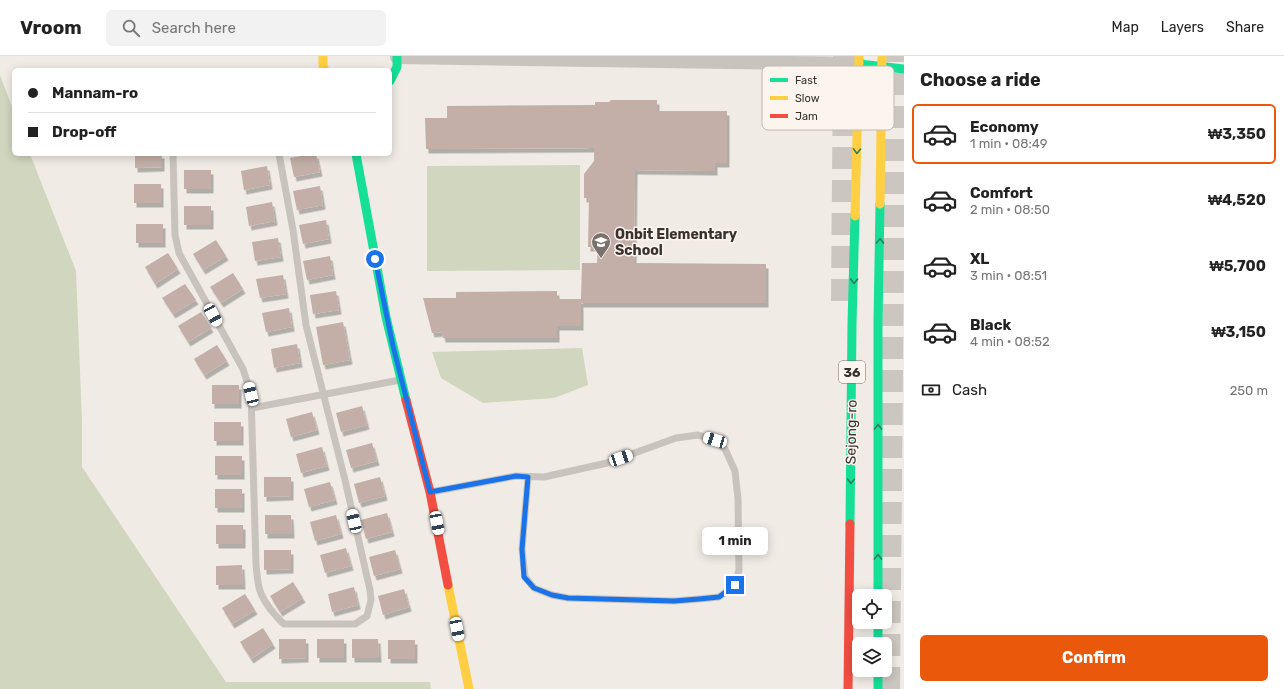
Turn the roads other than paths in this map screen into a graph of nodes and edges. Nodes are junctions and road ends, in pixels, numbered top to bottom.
1 (323, 56) edge
2 (397, 56) edge
3 (882, 56) edge
4 (859, 60) edge
5 (882, 66) joint
6 (324, 68) edge
7 (894, 68) edge
8 (904, 69) edge
9 (392, 77) edge
10 (857, 130) edge
11 (881, 130) edge
12 (173, 156) edge
13 (279, 156) edge
14 (357, 156) edge
15 (401, 380) junction
16 (323, 394) junction
17 (252, 408) junction
18 (528, 477) junction
19 (430, 492) junction
20 (878, 589) edge
21 (878, 677) edge
22 (468, 689) edge
23 (848, 689) edge
24 (878, 689) edge

1 - 6 main road
2 - 4 street
2 - 9 main road
3 - 5 main road, Sejong-ro / 36
4 - 5 main road
7 - 8 main road
10 -> 23 main road, Sejong-ro / 36
20 -> 11 main road, Sejong-ro / 36
12 - 17 lane
13 - 16 lane
14 - 15 main road
15 - 16 lane
15 - 19 main road
16 - 17 lane
16 - 17 lane
18 - 18 lane
18 - 19 lane
19 - 22 main road
21 - 24 main road

